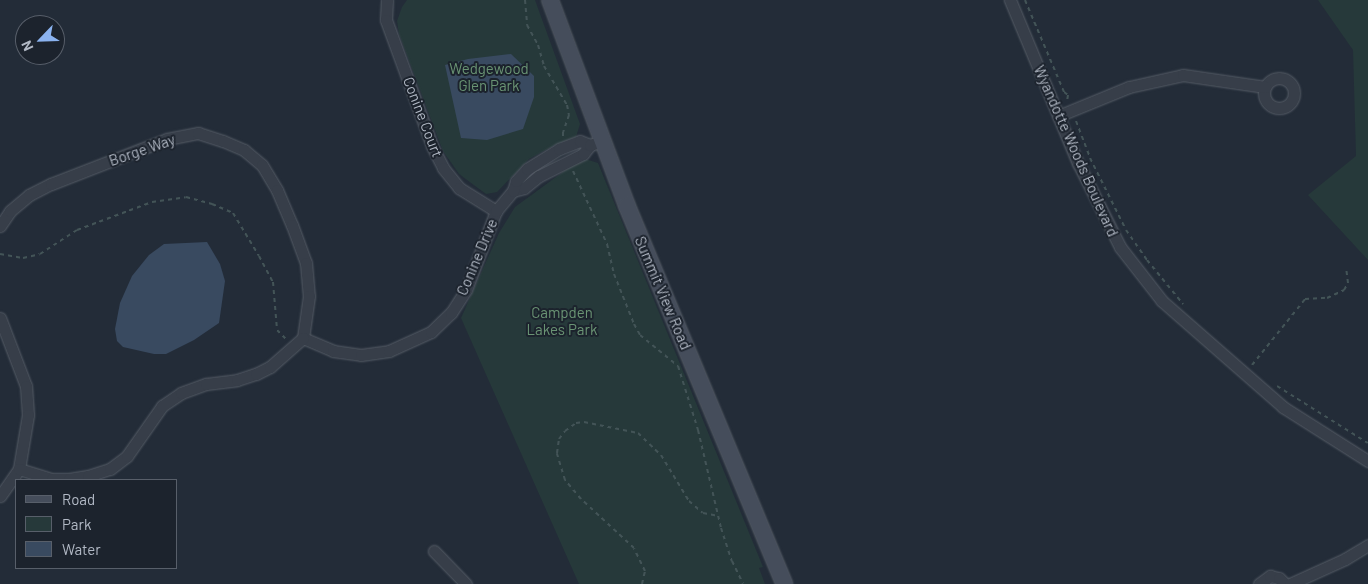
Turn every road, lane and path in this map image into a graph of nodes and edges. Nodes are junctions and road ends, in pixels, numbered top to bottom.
1 (387, 0) edge
2 (525, 0) edge
3 (550, 0) edge
4 (1010, 0) edge
5 (1024, 0) edge
6 (1265, 87) dead end
7 (1071, 111) junction
8 (1058, 116) junction
9 (596, 143) junction
10 (564, 147) junction
11 (569, 160) junction
12 (513, 191) junction
13 (496, 211) junction
14 (0, 226) edge
15 (0, 254) edge
16 (1346, 268) dead end
17 (1188, 309) dead end
18 (0, 318) edge
19 (303, 338) junction
20 (293, 346) junction
21 (1255, 370) dead end
22 (1274, 384) dead end
23 (1368, 443) edge
24 (1368, 461) edge
25 (19, 469) junction
26 (0, 496) edge
27 (719, 516) junction
28 (1368, 545) edge
29 (434, 551) dead end
30 (466, 584) edge
31 (642, 584) edge
32 (743, 584) edge
33 (784, 584) edge
34 (1259, 584) edge
35 (1285, 584) edge
36 (1290, 584) edge

1 - 13 street, Conine Court
2 - 10 path
3 - 9 street, Summit View Road
4 - 8 street, Wyandotte Woods Boulevard
5 - 7 path
6 - 7 street
7 - 8 street
7 - 17 path
8 - 24 street, Wyandotte Woods Boulevard
9 - 10 street, Conine Drive
9 - 11 street, Conine Drive
9 - 33 street, Summit View Road
10 - 12 street, Conine Drive
11 - 12 street, Conine Drive
11 - 27 path
12 - 13 street, Conine Drive
13 - 19 street, Conine Drive
14 - 19 street, Borge Way
15 - 20 path
16 - 21 path
18 - 25 street
19 - 20 street
20 - 25 street
22 - 23 path
25 - 26 street
27 - 31 path
27 - 32 path
28 - 36 street
29 - 30 street
34 - 35 street

